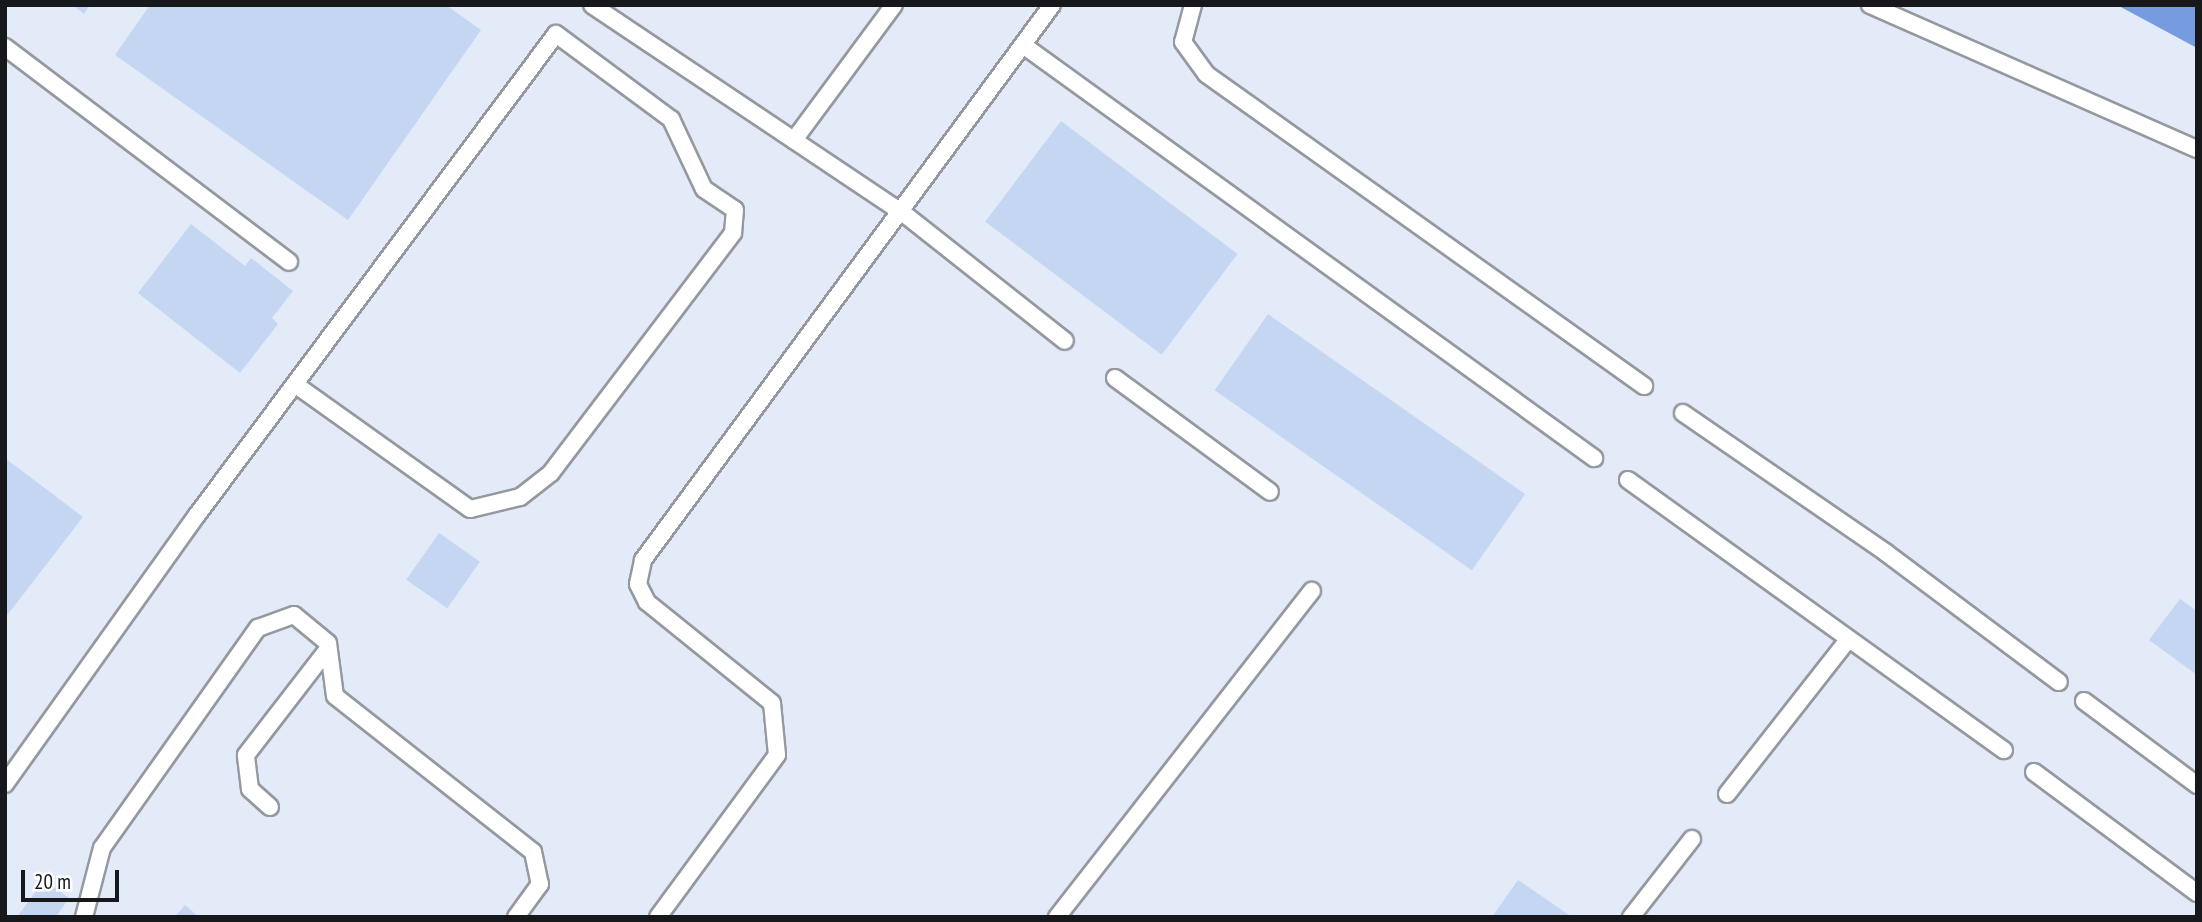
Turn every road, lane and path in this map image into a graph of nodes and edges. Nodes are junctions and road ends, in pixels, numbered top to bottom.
1 (592, 5) edge
2 (894, 5) edge
3 (1052, 5) edge
4 (1193, 5) edge
5 (1870, 5) edge
6 (1024, 45) junction
7 (5, 47) edge
8 (794, 140) junction
9 (2197, 149) edge
10 (903, 213) junction
11 (289, 262) dead end
12 (1065, 341) dead end
13 (1115, 378) dead end
14 (295, 384) junction
15 (1644, 386) dead end
16 (1683, 413) dead end
17 (1594, 457) dead end
18 (1628, 480) dead end
19 (1270, 492) dead end
20 (1312, 591) dead end
21 (1847, 641) junction
22 (328, 649) junction
23 (2059, 682) dead end
24 (2084, 701) dead end
25 (2004, 750) dead end
26 (2034, 772) dead end
27 (7, 778) edge
28 (2197, 785) edge
29 (1727, 794) dead end
30 (270, 807) dead end
31 (1692, 839) dead end
32 (2197, 893) edge
33 (85, 916) edge
34 (516, 917) edge
35 (658, 917) edge
36 (1057, 917) edge
37 (1631, 917) edge

1 - 8 lane
2 - 8 lane
3 - 6 lane
4 - 15 lane
5 - 9 lane
6 - 10 lane
6 - 17 lane
7 - 11 lane
8 - 10 lane
10 - 12 lane
10 - 35 lane
13 - 19 lane
14 - 14 lane
14 - 27 lane
16 - 23 lane
18 - 21 lane
20 - 36 lane
21 - 25 lane
21 - 29 lane
22 - 30 lane
22 - 33 lane
22 - 34 lane
24 - 28 lane
26 - 32 lane
31 - 37 lane

